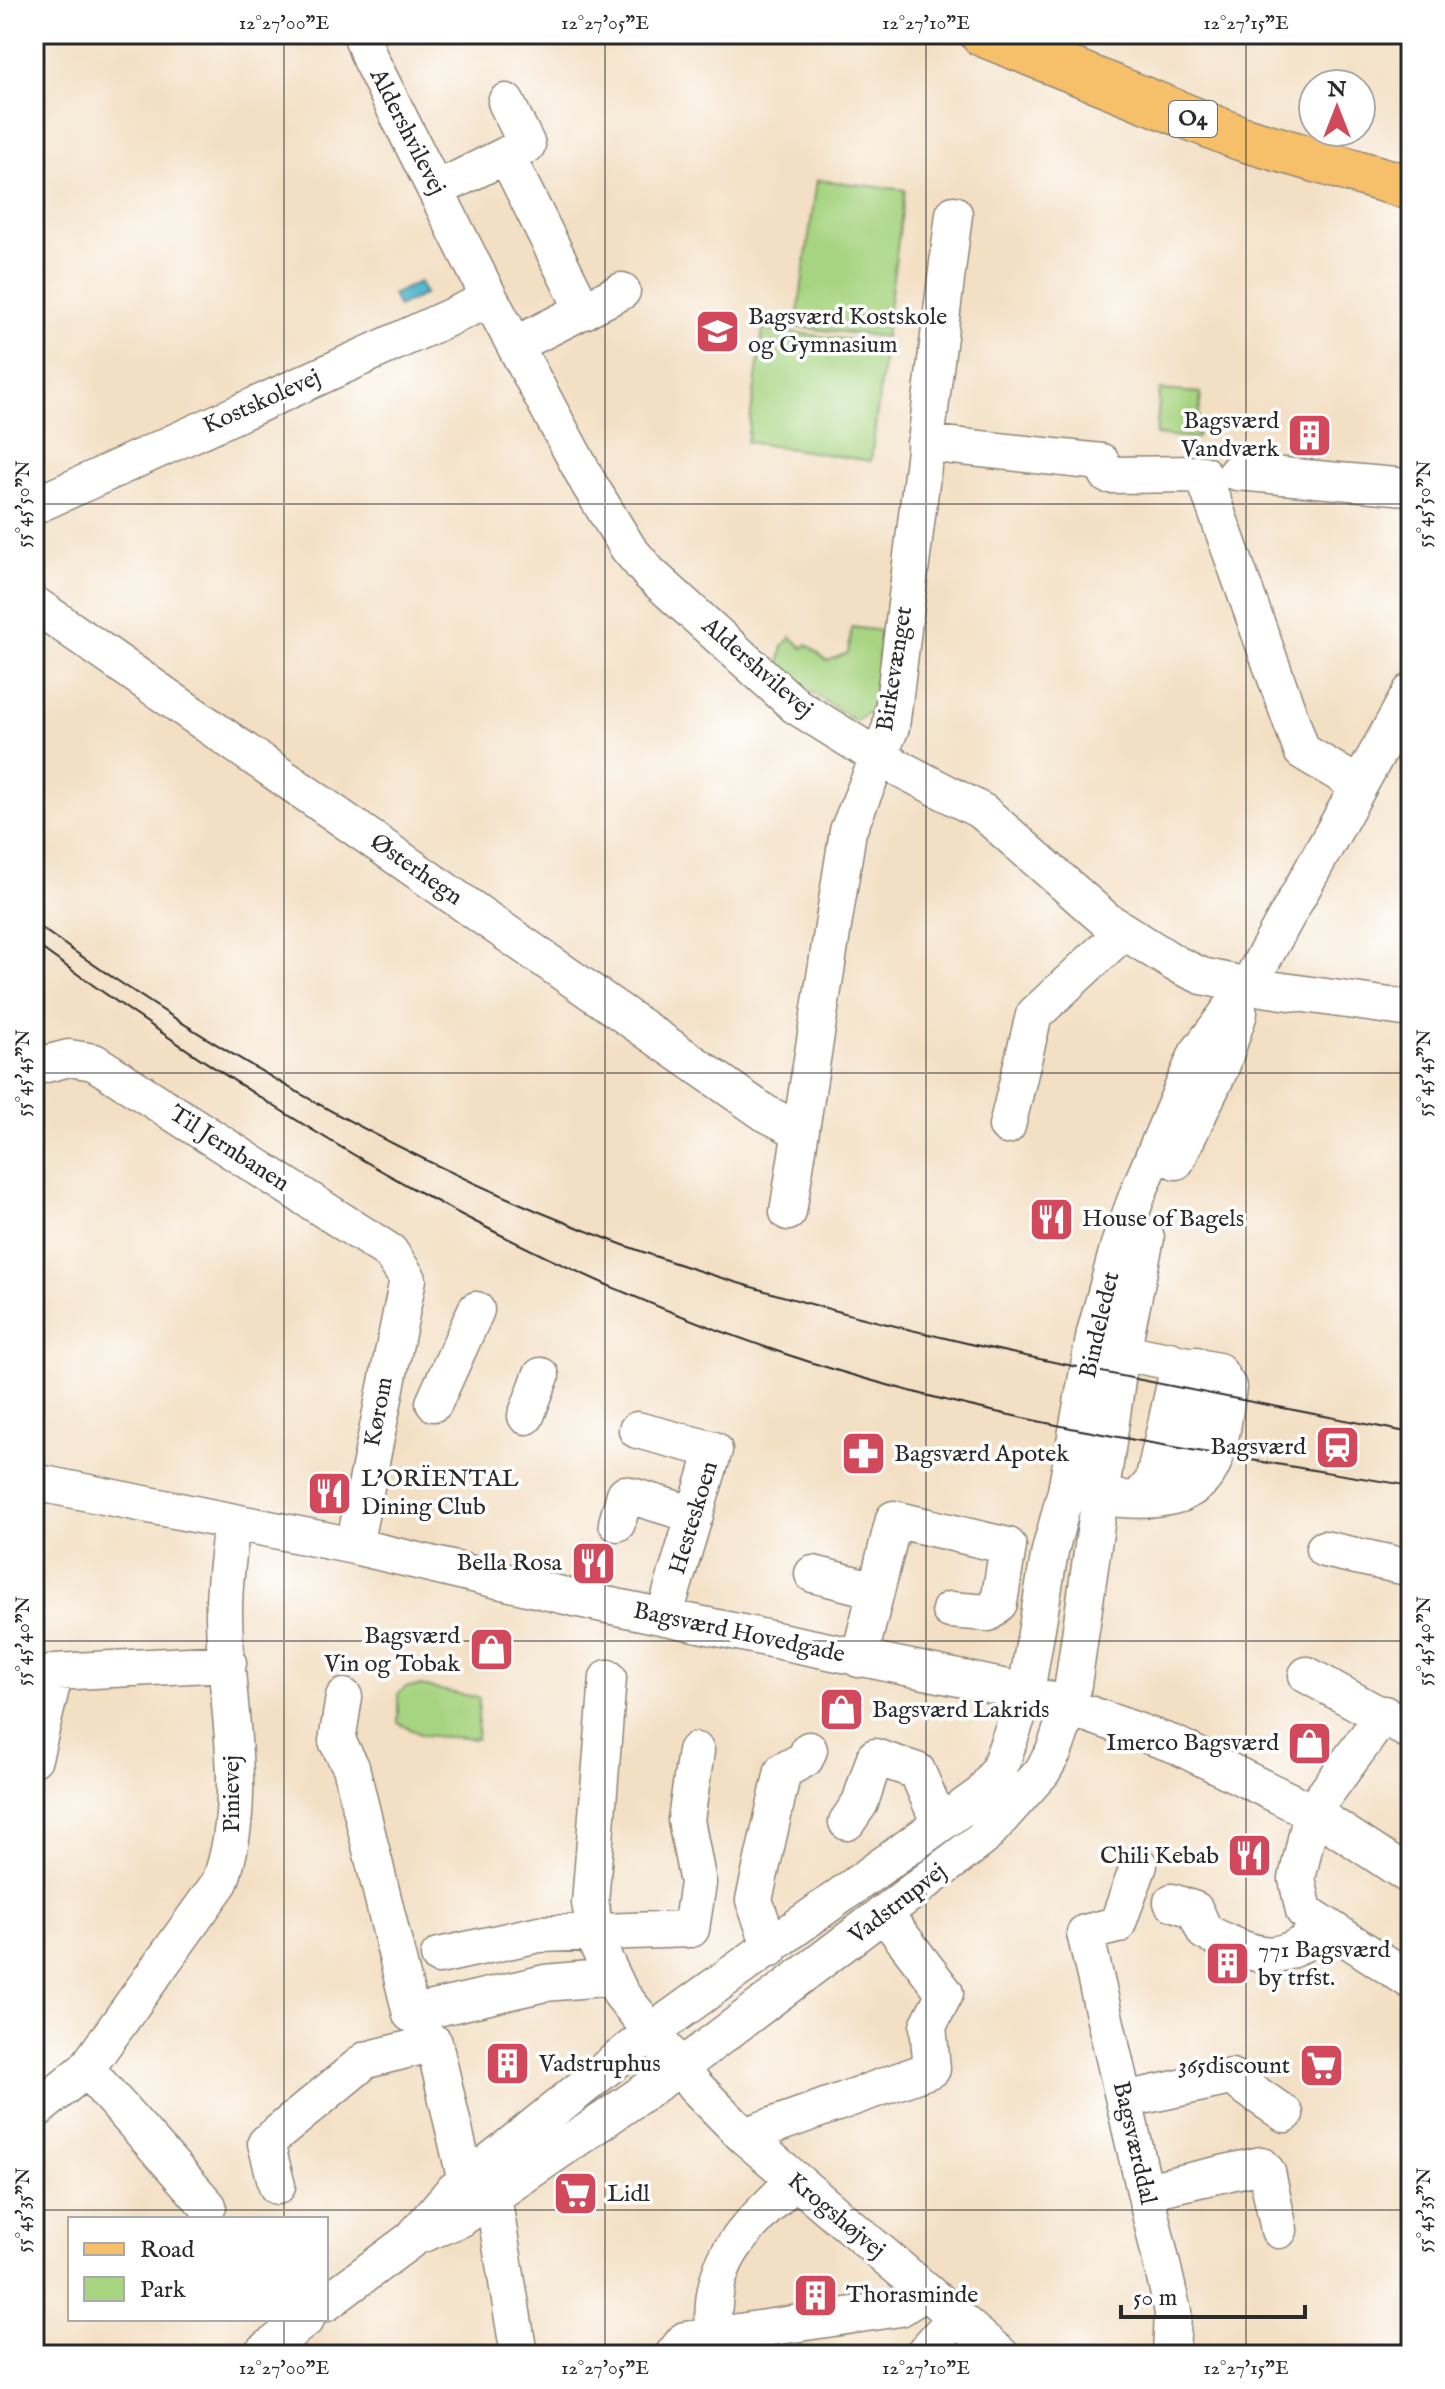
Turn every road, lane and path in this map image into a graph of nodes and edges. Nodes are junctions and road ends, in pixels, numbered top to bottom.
1 (361, 34) edge
2 (982, 34) edge
3 (506, 102) dead end
4 (506, 155) junction
5 (1411, 188) edge
6 (436, 190) junction
7 (954, 214) dead end
8 (622, 291) dead end
9 (490, 299) junction
10 (584, 311) junction
11 (515, 345) junction
12 (925, 443) junction
13 (1237, 472) dead end
14 (1407, 487) dead end
15 (34, 506) edge
16 (34, 604) edge
17 (1411, 692) edge
18 (878, 757) junction
19 (1357, 784) junction
20 (1123, 932) junction
21 (1248, 986) junction
22 (1411, 1009) edge
23 (34, 1067) edge
24 (1007, 1126) dead end
25 (800, 1131) junction
26 (788, 1212) dead end
27 (408, 1279) joint
28 (476, 1310) dead end
29 (1107, 1350) junction
30 (1183, 1363) junction
31 (541, 1376) dead end
32 (434, 1403) dead end
33 (526, 1416) dead end
34 (637, 1430) dead end
35 (34, 1482) edge
36 (1083, 1494) junction
37 (1138, 1499) junction
38 (695, 1515) junction
39 (232, 1522) junction
40 (617, 1523) dead end
41 (354, 1546) junction
42 (1324, 1549) dead end
43 (1411, 1568) edge
44 (813, 1574) dead end
45 (876, 1590) junction
46 (950, 1610) dead end
47 (664, 1617) junction
48 (859, 1659) junction
49 (228, 1663) junction
50 (1307, 1675) dead end
51 (608, 1678) dead end
52 (1026, 1692) junction
53 (344, 1697) dead end
54 (1070, 1705) junction
55 (1397, 1723) edge
56 (809, 1750) dead end
57 (696, 1751) dead end
58 (34, 1758) edge
59 (1312, 1812) junction
60 (847, 1822) dead end
61 (940, 1824) junction
62 (1139, 1865) dead end
63 (1411, 1877) edge
64 (1172, 1902) dead end
65 (885, 1915) junction
66 (1325, 1925) junction
67 (595, 1930) junction
68 (771, 1948) junction
69 (439, 1956) dead end
70 (613, 1977) junction
71 (1411, 1981) edge
72 (654, 2030) junction
73 (682, 2066) junction
74 (86, 2069) junction
75 (1124, 2100) junction
76 (34, 2112) edge
77 (1285, 2114) dead end
78 (744, 2136) junction
79 (794, 2181) junction
80 (277, 2186) dead end
81 (479, 2189) junction
82 (1146, 2191) junction
83 (208, 2206) dead end
84 (1279, 2230) dead end
85 (925, 2292) junction
86 (328, 2302) edge
87 (956, 2317) junction
88 (304, 2321) edge
89 (715, 2344) edge
90 (267, 2352) edge
91 (519, 2355) edge
92 (673, 2355) edge
93 (922, 2355) edge
94 (1001, 2355) edge
95 (1171, 2355) edge

1 - 6 street, Aldershvilevej
2 - 5 main road, O4
3 - 4 street
4 - 6 street
4 - 10 street
6 - 9 street, Aldershvilevej
7 - 12 street, Birkevænget
8 - 10 street
9 - 11 street, Aldershvilevej
9 - 15 street, Kostskolevej
10 - 11 street
11 - 18 street, Aldershvilevej
12 - 18 street, Birkevænget
12 - 19 street
13 - 14 street
16 - 25 street, Østerhegn
17 - 19 street, Bindeledet
18 - 20 street, Aldershvilevej
18 - 25 street, Birkevænget
19 - 21 street, Bindeledet
20 - 21 street, Aldershvilevej
20 - 24 street
21 - 22 street, Aldershvilevej
21 - 29 street, Bindeledet
23 - 27 street, Til Jernbanen
25 - 26 street, Birkevænget
27 - 41 street, Kørom
28 - 32 street
29 - 30 street
29 - 36 street, Bindeledet
30 - 37 street
30 - 37 street
31 - 33 street
34 - 38 street, Hesteskoen
35 - 39 street, Bagsværd Hovedgade
36 - 37 street
36 - 52 street, Bindeledet
36 - 54 street, Bindeledet
38 - 40 street
38 - 47 street, Hesteskoen
39 - 41 street, Bagsværd Hovedgade
39 - 49 street, Pinievej
41 - 47 street, Bagsværd Hovedgade
42 - 43 street
44 - 45 street
45 - 46 street
45 - 48 street
47 - 48 street, Bagsværd Hovedgade
48 - 52 street, Bagsværd Hovedgade
49 - 58 street
49 - 74 street, Pinievej
50 - 55 street
51 - 67 street
52 - 54 street, Bagsværd Hovedgade
52 - 61 street, Vadstrupvej
53 - 70 street
54 - 59 street, Bagsværd Hovedgade
54 - 65 street, Vadstrupvej
55 - 59 street
56 - 68 street
57 - 67 street
59 - 63 street, Bagsværd Hovedgade
59 - 66 street
60 - 61 street
61 - 68 street, Vadstrupvej
62 - 75 street, Bagsværddal
64 - 66 street
65 - 73 street, Vadstrupvej
65 - 78 street
66 - 71 street
67 - 69 street
67 - 70 street
68 - 72 street, Vadstrupvej
70 - 72 street
72 - 73 street
72 - 81 street, Vadstrupvej
73 - 78 street, Krogshøjvej
73 - 81 street, Vadstrupvej
74 - 76 street, Pinievej
74 - 83 street
75 - 77 street
75 - 82 street, Bagsværddal
78 - 79 street, Krogshøjvej
79 - 85 street, Krogshøjvej
79 - 89 street
80 - 81 street
81 - 86 street, Vadstrupvej
81 - 91 street
82 - 84 street
82 - 95 street, Bagsværddal
85 - 87 street, Krogshøjvej
85 - 89 street
87 - 93 street
87 - 94 street, Krogshøjvej
88 - 90 street
89 - 92 street

